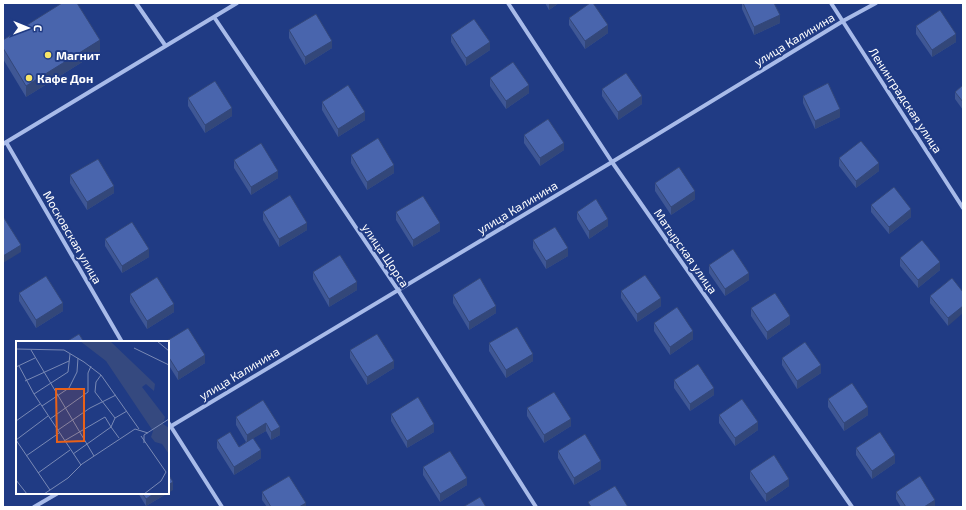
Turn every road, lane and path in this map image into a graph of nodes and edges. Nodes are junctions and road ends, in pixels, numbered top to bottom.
1 (136, 3) edge
2 (237, 3) edge
3 (508, 3) edge
4 (831, 3) edge
5 (876, 3) edge
6 (214, 18) junction
7 (843, 21) junction
8 (165, 45) junction
9 (5, 143) edge
10 (612, 162) junction
11 (963, 208) edge
12 (398, 290) junction
13 (121, 341) edge
14 (169, 425) edge
15 (56, 494) edge
16 (34, 507) edge
17 (222, 507) edge
18 (536, 507) edge
19 (852, 507) edge

1 - 8 street
2 - 6 street
3 - 10 street, Матырская улица
4 - 7 street, Ленинградская улица
5 - 7 street, улица Калинина
6 - 8 street
6 - 12 street, улица Щорса
7 - 10 street, улица Калинина
7 - 11 street, Ленинградская улица
8 - 9 street
9 - 13 street, Московская улица
10 - 12 street, улица Калинина
10 - 19 street, Матырская улица
12 - 14 street, улица Калинина
12 - 18 street, улица Щорса
14 - 17 street
15 - 16 street

